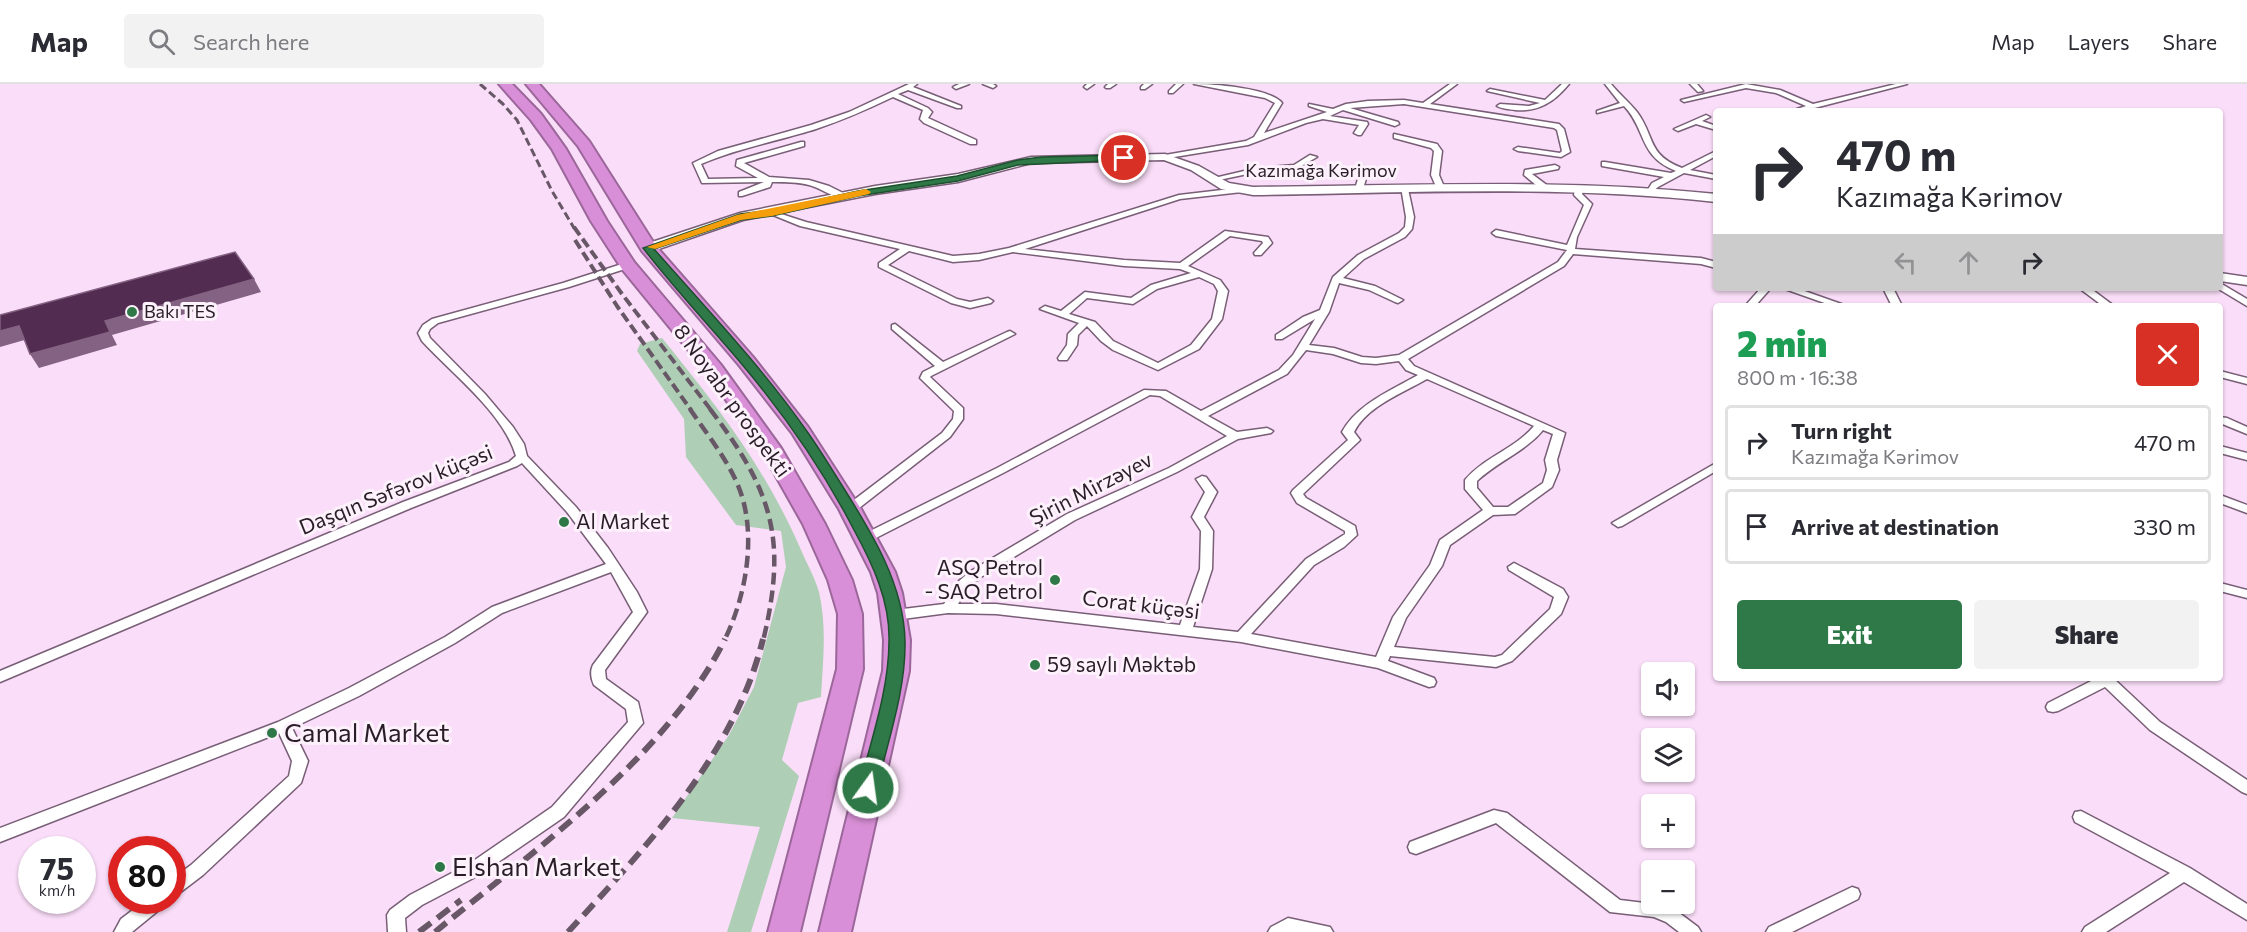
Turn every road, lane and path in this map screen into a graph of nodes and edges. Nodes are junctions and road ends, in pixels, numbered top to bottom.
1 (504, 84) edge
2 (532, 84) edge
3 (966, 84) edge
4 (1180, 84) edge
5 (1197, 84) edge
6 (1454, 84) edge
7 (1566, 84) edge
8 (1608, 84) edge
9 (1693, 84) edge
10 (1904, 84) edge
11 (911, 85) edge
12 (956, 87) dead end
13 (1490, 91) dead end
14 (1700, 91) dead end
15 (1171, 92) dead end
16 (892, 94) junction
17 (1684, 100) dead end
18 (1545, 102) junction
19 (1623, 104) junction
20 (1311, 105) dead end
21 (1424, 105) junction
22 (1500, 106) dead end
23 (1811, 106) junction
24 (959, 107) dead end
25 (1342, 108) junction
26 (1805, 108) edge
27 (1334, 112) junction
28 (1599, 112) dead end
29 (1323, 117) junction
30 (1706, 117) dead end
31 (1697, 122) junction
32 (1395, 123) dead end
33 (1713, 127) edge
34 (1678, 129) dead end
35 (1358, 133) dead end
36 (1397, 136) dead end
37 (1257, 138) junction
38 (974, 142) dead end
39 (801, 144) dead end
40 (1518, 149) dead end
41 (1713, 155) edge
42 (1166, 157) junction
43 (1313, 158) dead end
44 (1605, 164) dead end
45 (1556, 167) dead end
46 (1365, 168) dead end
47 (1682, 171) junction
48 (1672, 176) junction
49 (1713, 176) edge
50 (1214, 179) junction
51 (768, 180) junction
52 (1545, 188) junction
53 (1359, 189) junction
54 (1404, 189) junction
55 (1441, 189) junction
56 (1578, 189) junction
57 (1239, 190) junction
58 (1651, 191) junction
59 (742, 194) dead end
60 (842, 196) junction
61 (1713, 198) edge
62 (772, 213) junction
63 (1496, 233) dead end
64 (648, 248) junction
65 (906, 249) junction
66 (1011, 250) junction
67 (1571, 250) junction
68 (1258, 253) dead end
69 (1713, 264) edge
70 (628, 265) junction
71 (1182, 266) junction
72 (1199, 274) junction
73 (2223, 277) edge
74 (1336, 279) junction
75 (2247, 281) edge
76 (2223, 288) edge
77 (1763, 291) edge
78 (1796, 291) edge
79 (2088, 291) edge
80 (1398, 300) dead end
81 (988, 301) dead end
82 (1753, 303) edge
83 (1833, 303) edge
84 (2105, 303) edge
85 (2247, 303) edge
86 (1045, 309) dead end
87 (1324, 312) junction
88 (1063, 314) junction
89 (1085, 322) junction
90 (895, 327) dead end
91 (1010, 334) dead end
92 (1279, 337) dead end
93 (1302, 347) junction
94 (1063, 358) dead end
95 (1402, 358) junction
96 (942, 367) junction
97 (1426, 375) junction
98 (2223, 375) edge
99 (2247, 381) edge
100 (1200, 416) junction
101 (2223, 420) dead end
102 (1541, 425) junction
103 (1267, 430) dead end
104 (2247, 431) edge
105 (1235, 436) junction
106 (2223, 449) edge
107 (522, 457) junction
108 (2247, 457) edge
109 (1713, 468) edge
110 (1202, 479) dead end
111 (2223, 500) edge
112 (850, 509) junction
113 (2247, 509) edge
114 (1490, 511) junction
115 (1618, 523) dead end
116 (866, 538) junction
117 (614, 566) junction
118 (1514, 567) dead end
119 (2223, 588) edge
120 (2247, 594) edge
121 (948, 608) junction
122 (895, 615) junction
123 (1185, 632) junction
124 (1241, 637) junction
125 (1382, 657) junction
126 (0, 676) edge
127 (2102, 681) edge
128 (2108, 681) edge
129 (1429, 682) dead end
130 (2053, 707) dead end
131 (283, 726) junction
132 (2247, 788) edge
133 (2081, 817) dead end
134 (0, 836) edge
135 (1416, 847) dead end
136 (2184, 873) junction
137 (186, 878) edge
138 (1852, 894) dead end
139 (2247, 913) edge
140 (141, 914) edge
141 (123, 932) edge
142 (398, 932) edge
143 (784, 932) edge
144 (835, 932) edge
145 (1277, 932) edge
146 (1324, 932) edge
147 (1692, 932) edge
148 (1775, 932) edge
149 (2091, 932) edge

1 - 70 highway, 8 Noyabr prospekti
2 - 64 highway, 8 Noyabr prospekti
3 - 12 street
4 - 15 street
5 - 37 street
6 - 21 street
7 - 18 street
8 - 19 street
9 - 14 street
10 - 23 street
11 - 16 street
11 - 24 street
13 - 18 street
16 - 38 street
16 - 51 street
17 - 23 street
18 - 22 street
19 - 28 street
19 - 47 street
20 - 27 street
21 - 25 street
21 - 40 street
23 - 26 street
25 - 27 street
25 - 32 street
27 - 29 street
29 - 35 street
29 - 37 street
30 - 31 street
31 - 33 street
31 - 34 street
36 - 55 street
37 - 42 street
39 - 51 street
41 - 47 street
42 - 50 street, Kazımağa Kərimov
42 - 60 street, Kazımağa Kərimov
43 - 50 street
44 - 48 street
45 - 52 street
46 - 53 street
47 - 48 street
47 - 49 street
48 - 58 street
50 - 57 street, Kazımağa Kərimov
51 - 59 street
51 - 60 street
52 - 55 street, Kazımağa Kərimov
52 - 56 street, Kazımağa Kərimov
53 - 54 street, Kazımağa Kərimov
53 - 57 street, Kazımağa Kərimov
54 - 55 street, Kazımağa Kərimov
54 - 74 street
56 - 58 street, Kazımağa Kərimov
56 - 67 street
57 - 66 street
58 - 61 street, Kazımağa Kərimov
60 - 62 street, Kazımağa Kərimov
62 - 64 street, Kazımağa Kərimov
62 - 65 street
63 - 67 street
64 - 112 highway, 8 Noyabr prospekti
65 - 66 street
65 - 81 street
66 - 71 street
67 - 69 street
67 - 95 street
68 - 71 street
70 - 107 street, Daşqın Səfərov küçəsi
70 - 143 highway, 8 Noyabr prospekti
71 - 72 street
72 - 88 street
72 - 89 street
73 - 75 street
74 - 80 street
74 - 87 street
76 - 85 street
77 - 82 street
78 - 83 street
79 - 84 street
86 - 88 street
87 - 92 street
87 - 93 street
88 - 89 street
89 - 94 street
90 - 96 street
91 - 96 street
93 - 95 street
93 - 100 street
95 - 97 street
96 - 112 street
97 - 102 street
97 - 124 street
98 - 99 street
100 - 105 street
100 - 116 street
101 - 104 street
102 - 114 street
102 - 114 street
103 - 105 street, Şirin Mirzəyev
105 - 121 street, Şirin Mirzəyev
106 - 108 street
107 - 117 street
107 - 126 street, Daşqın Səfərov küçəsi
109 - 115 street
110 - 123 street
111 - 113 street
112 - 116 highway, 8 Noyabr prospekti
114 - 125 street
116 - 122 highway, 8 Noyabr prospekti
117 - 131 street
117 - 142 street
118 - 125 street
119 - 120 street
121 - 122 street, Corat küçəsi
121 - 123 street, Corat küçəsi
122 - 144 highway, 8 Noyabr prospekti
123 - 124 street, Corat küçəsi
124 - 125 street, Corat küçəsi
125 - 129 street, Corat küçəsi
127 - 130 street
128 - 132 street
131 - 134 street
131 - 137 street
133 - 136 street
135 - 147 street
136 - 139 street
136 - 149 street
138 - 148 street
140 - 141 street
145 - 146 street

